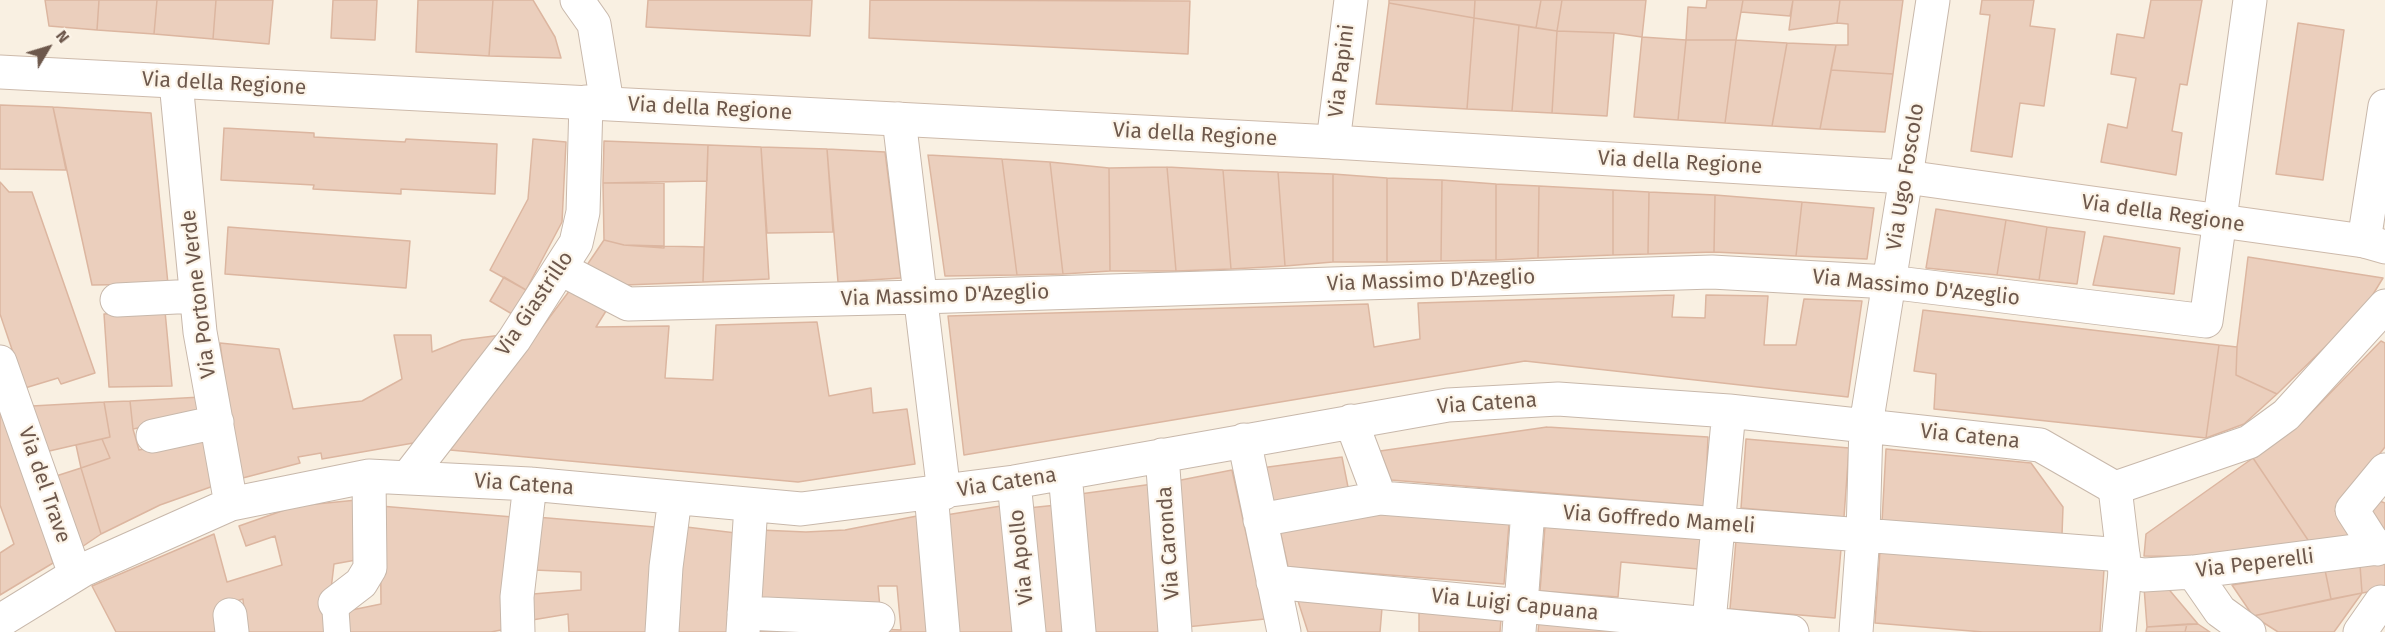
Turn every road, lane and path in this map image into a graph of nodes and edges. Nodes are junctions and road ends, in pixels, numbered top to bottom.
1 (577, 0) edge
2 (1351, 0) edge
3 (1933, 0) edge
4 (2250, 0) edge
5 (0, 72) edge
6 (176, 82) junction
7 (596, 103) junction
8 (2385, 106) edge
9 (899, 119) junction
10 (1333, 142) junction
11 (1906, 177) junction
12 (2221, 222) junction
13 (2375, 244) edge
14 (561, 269) junction
15 (1889, 282) junction
16 (196, 296) junction
17 (920, 297) junction
18 (117, 300) dead end
19 (2380, 320) edge
20 (0, 362) edge
21 (1729, 411) junction
22 (217, 422) junction
23 (1351, 422) junction
24 (1866, 425) junction
25 (153, 436) dead end
26 (1244, 441) junction
27 (1162, 455) junction
28 (2385, 470) edge
29 (1065, 473) junction
30 (369, 476) junction
31 (408, 477) junction
32 (1014, 482) junction
33 (530, 484) junction
34 (2115, 488) junction
35 (938, 493) junction
36 (675, 498) junction
37 (1380, 498) junction
38 (231, 504) junction
39 (751, 505) junction
40 (1528, 510) junction
41 (1260, 520) junction
42 (1718, 524) junction
43 (1863, 535) junction
44 (2381, 548) edge
45 (2060, 550) joint
46 (2124, 563) junction
47 (2193, 572) junction
48 (75, 574) junction
49 (1273, 582) junction
50 (2381, 602) dead end
51 (336, 618) edge
52 (878, 618) dead end
53 (1520, 619) edge
54 (0, 621) edge
55 (744, 622) edge
56 (1708, 628) edge
57 (1280, 631) edge
58 (518, 632) edge
59 (662, 632) edge
60 (943, 632) edge
61 (1029, 632) edge
62 (1080, 632) edge
63 (1175, 632) edge
64 (1792, 632) edge
65 (1856, 632) edge
66 (2119, 632) edge
67 (2249, 632) edge
68 (2360, 632) edge

1 - 7 street, Via Giastrillo
2 - 10 street, Via Papini
3 - 11 street, Via Ugo Foscolo
4 - 12 street
5 - 6 street, Via della Regione
6 - 7 street, Via della Regione
6 - 16 street, Via Portone Verde
7 - 9 street, Via della Regione
7 - 14 street, Via Giastrillo
8 - 13 street
9 - 10 street, Via della Regione
9 - 17 street
10 - 11 street, Via della Regione
11 - 12 street, Via della Regione
11 - 15 street, Via Ugo Foscolo
12 - 13 street, Via della Regione
12 - 15 street, Via Massimo D'Azeglio
14 - 17 street, Via Massimo D'Azeglio
14 - 31 street, Via Giastrillo
15 - 17 street, Via Massimo D'Azeglio
15 - 24 street, Via Ugo Foscolo
16 - 18 street
16 - 22 street, Via Portone Verde
17 - 35 street
19 - 34 street
20 - 48 street, Via del Trave
21 - 23 street, Via Catena
21 - 24 street, Via Catena
21 - 42 street
22 - 25 street
22 - 38 street, Via Portone Verde
23 - 26 street, Via Catena
23 - 37 street
24 - 34 street, Via Catena
24 - 43 street, Via Ugo Foscolo
26 - 27 street, Via Catena
26 - 41 street
27 - 29 street, Via Catena
27 - 63 street, Via Caronda
28 - 44 street
29 - 32 street, Via Catena
29 - 62 street
30 - 31 street, Via Catena
30 - 38 street, Via Catena
30 - 51 street
31 - 33 street, Via Catena
32 - 35 street, Via Catena
32 - 61 street, Via Apollo
33 - 36 street, Via Catena
33 - 58 street
34 - 46 street
35 - 39 street, Via Catena
35 - 60 street
36 - 39 street, Via Catena
36 - 59 street
37 - 40 street, Via Goffredo Mameli
37 - 41 street, Via Goffredo Mameli
38 - 48 street, Via Catena
39 - 55 street
40 - 42 street, Via Goffredo Mameli
40 - 53 street
41 - 49 street
42 - 43 street, Via Goffredo Mameli
42 - 56 street
43 - 45 street, Via Goffredo Mameli
43 - 65 street, Via Ugo Foscolo
44 - 47 street, Via Peperelli
45 - 46 street, Via Peperelli
46 - 47 street, Via Peperelli
46 - 66 street
47 - 67 street
48 - 54 street, Via Catena
49 - 53 street, Via Luigi Capuana
49 - 57 street
50 - 68 street
52 - 55 street
53 - 56 street, Via Luigi Capuana
56 - 64 street, Via Luigi Capuana

